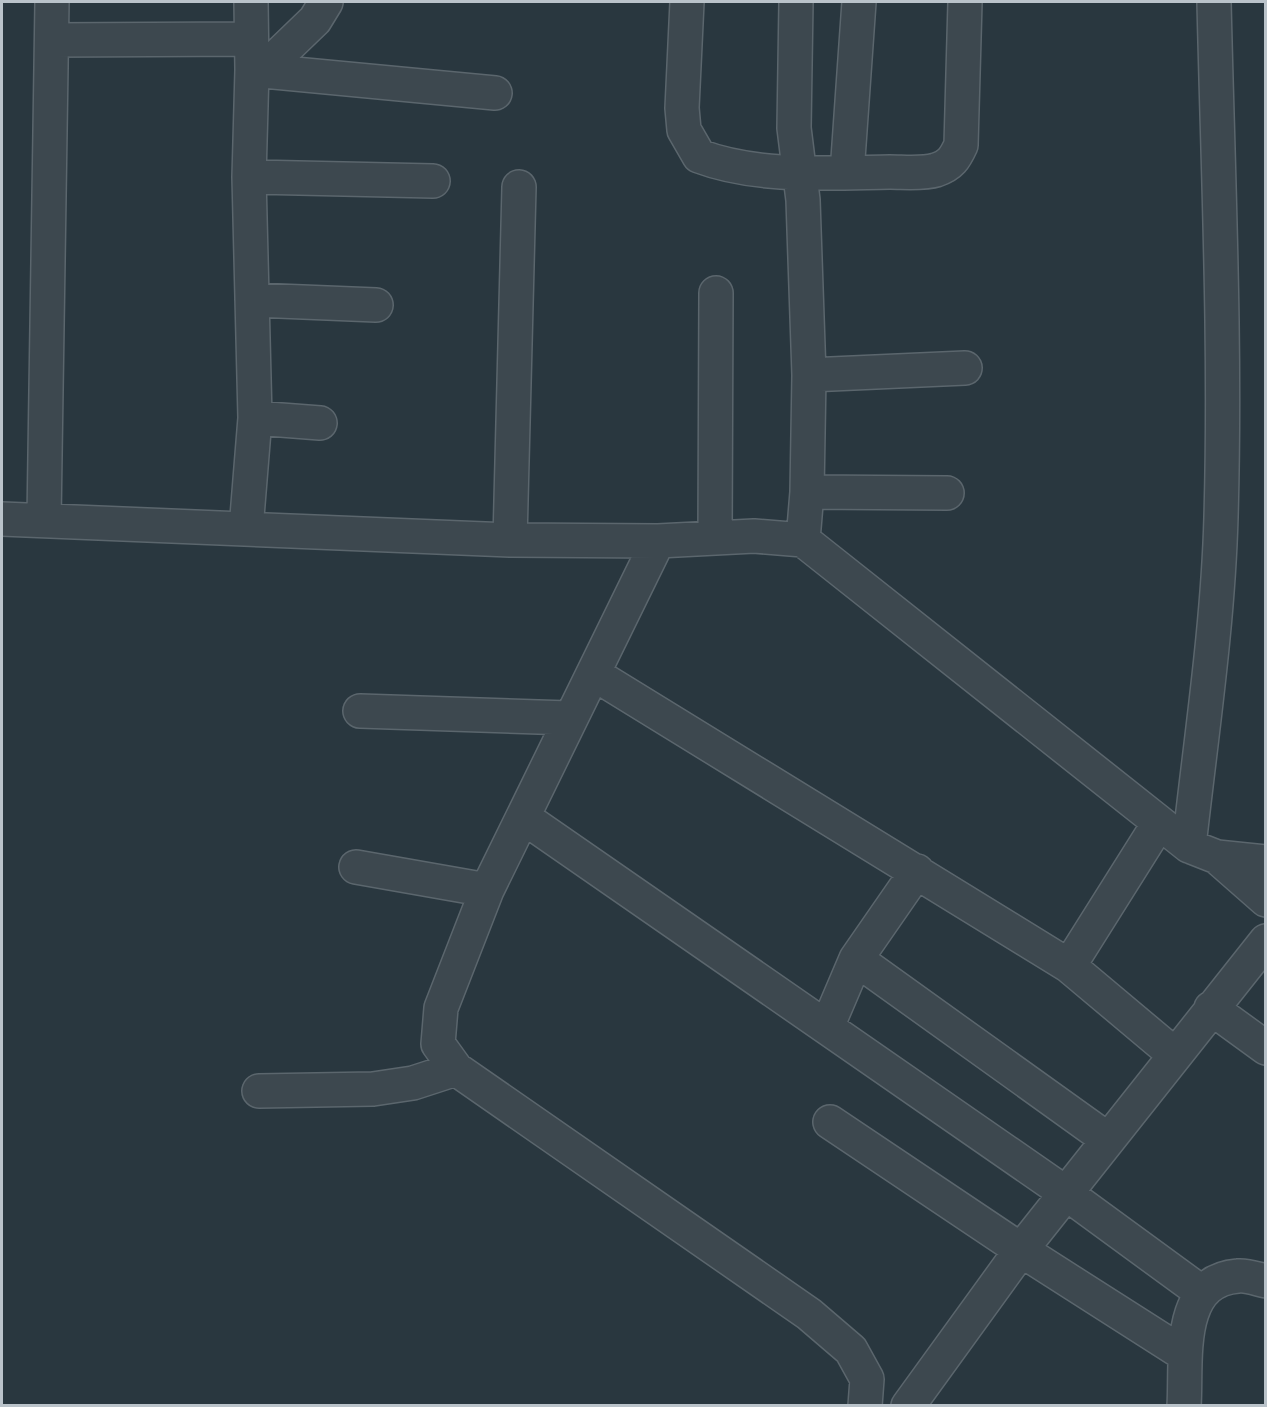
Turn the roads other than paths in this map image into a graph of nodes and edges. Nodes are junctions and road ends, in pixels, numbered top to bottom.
1 (52, 2) edge
2 (251, 2) edge
3 (326, 2) edge
4 (687, 2) edge
5 (796, 2) edge
6 (859, 2) edge
7 (965, 2) edge
8 (1215, 2) edge
9 (52, 40) junction
10 (255, 60) junction
11 (495, 93) dead end
12 (800, 172) junction
13 (847, 173) junction
14 (249, 177) junction
15 (433, 181) dead end
16 (519, 187) dead end
17 (716, 293) dead end
18 (252, 300) junction
19 (376, 305) dead end
20 (965, 368) dead end
21 (809, 375) junction
22 (255, 418) junction
23 (320, 423) dead end
24 (807, 492) junction
25 (947, 493) dead end
26 (2, 519) edge
27 (44, 520) junction
28 (246, 529) junction
29 (715, 538) junction
30 (510, 540) junction
31 (803, 540) junction
32 (658, 541) junction
33 (594, 674) junction
34 (360, 711) dead end
35 (569, 718) junction
36 (523, 817) junction
37 (1159, 823) junction
38 (1203, 851) junction
39 (1266, 862) edge
40 (356, 867) dead end
41 (917, 871) junction
42 (487, 890) junction
43 (1266, 900) edge
44 (1266, 941) edge
45 (856, 959) junction
46 (1069, 966) junction
47 (1211, 1008) junction
48 (827, 1027) junction
49 (1266, 1048) edge
50 (1175, 1055) junction
51 (456, 1069) junction
52 (259, 1090) dead end
53 (830, 1122) dead end
54 (1107, 1139) junction
55 (1067, 1194) junction
56 (1021, 1250) junction
57 (1266, 1281) edge
58 (1201, 1292) junction
59 (1184, 1354) junction
60 (866, 1392) edge
61 (906, 1406) edge
62 (1184, 1406) edge

1 - 9 street
2 - 10 street
3 - 10 street
4 - 12 street
5 - 12 street
6 - 13 street
7 - 13 street
8 - 38 street
9 - 10 street
9 - 27 street
10 - 11 street
10 - 14 street
12 - 13 street
12 - 21 street
14 - 15 street
14 - 18 street
16 - 30 street
17 - 29 street
18 - 19 street
18 - 22 street
20 - 21 street
21 - 24 street
22 - 23 street
22 - 28 street
24 - 25 street
24 - 31 street
26 - 27 street
27 - 28 street
28 - 30 street
29 - 31 street
29 - 32 street
30 - 32 street
31 - 37 street
32 - 33 street
33 - 35 street
33 - 41 street
34 - 35 street
35 - 36 street
36 - 42 street
36 - 48 street
37 - 38 street
37 - 46 street
38 - 39 street
38 - 43 street
40 - 42 street
41 - 45 street
41 - 46 street
42 - 51 street
44 - 47 street
45 - 48 street
45 - 54 street
46 - 50 street
47 - 49 street
47 - 50 street
48 - 55 street
50 - 54 street
51 - 52 street
51 - 60 street
53 - 56 street
54 - 55 street
55 - 56 street
55 - 58 street
56 - 59 street
56 - 61 street
57 - 58 street
58 - 59 street
59 - 62 street
60 - 61 street

